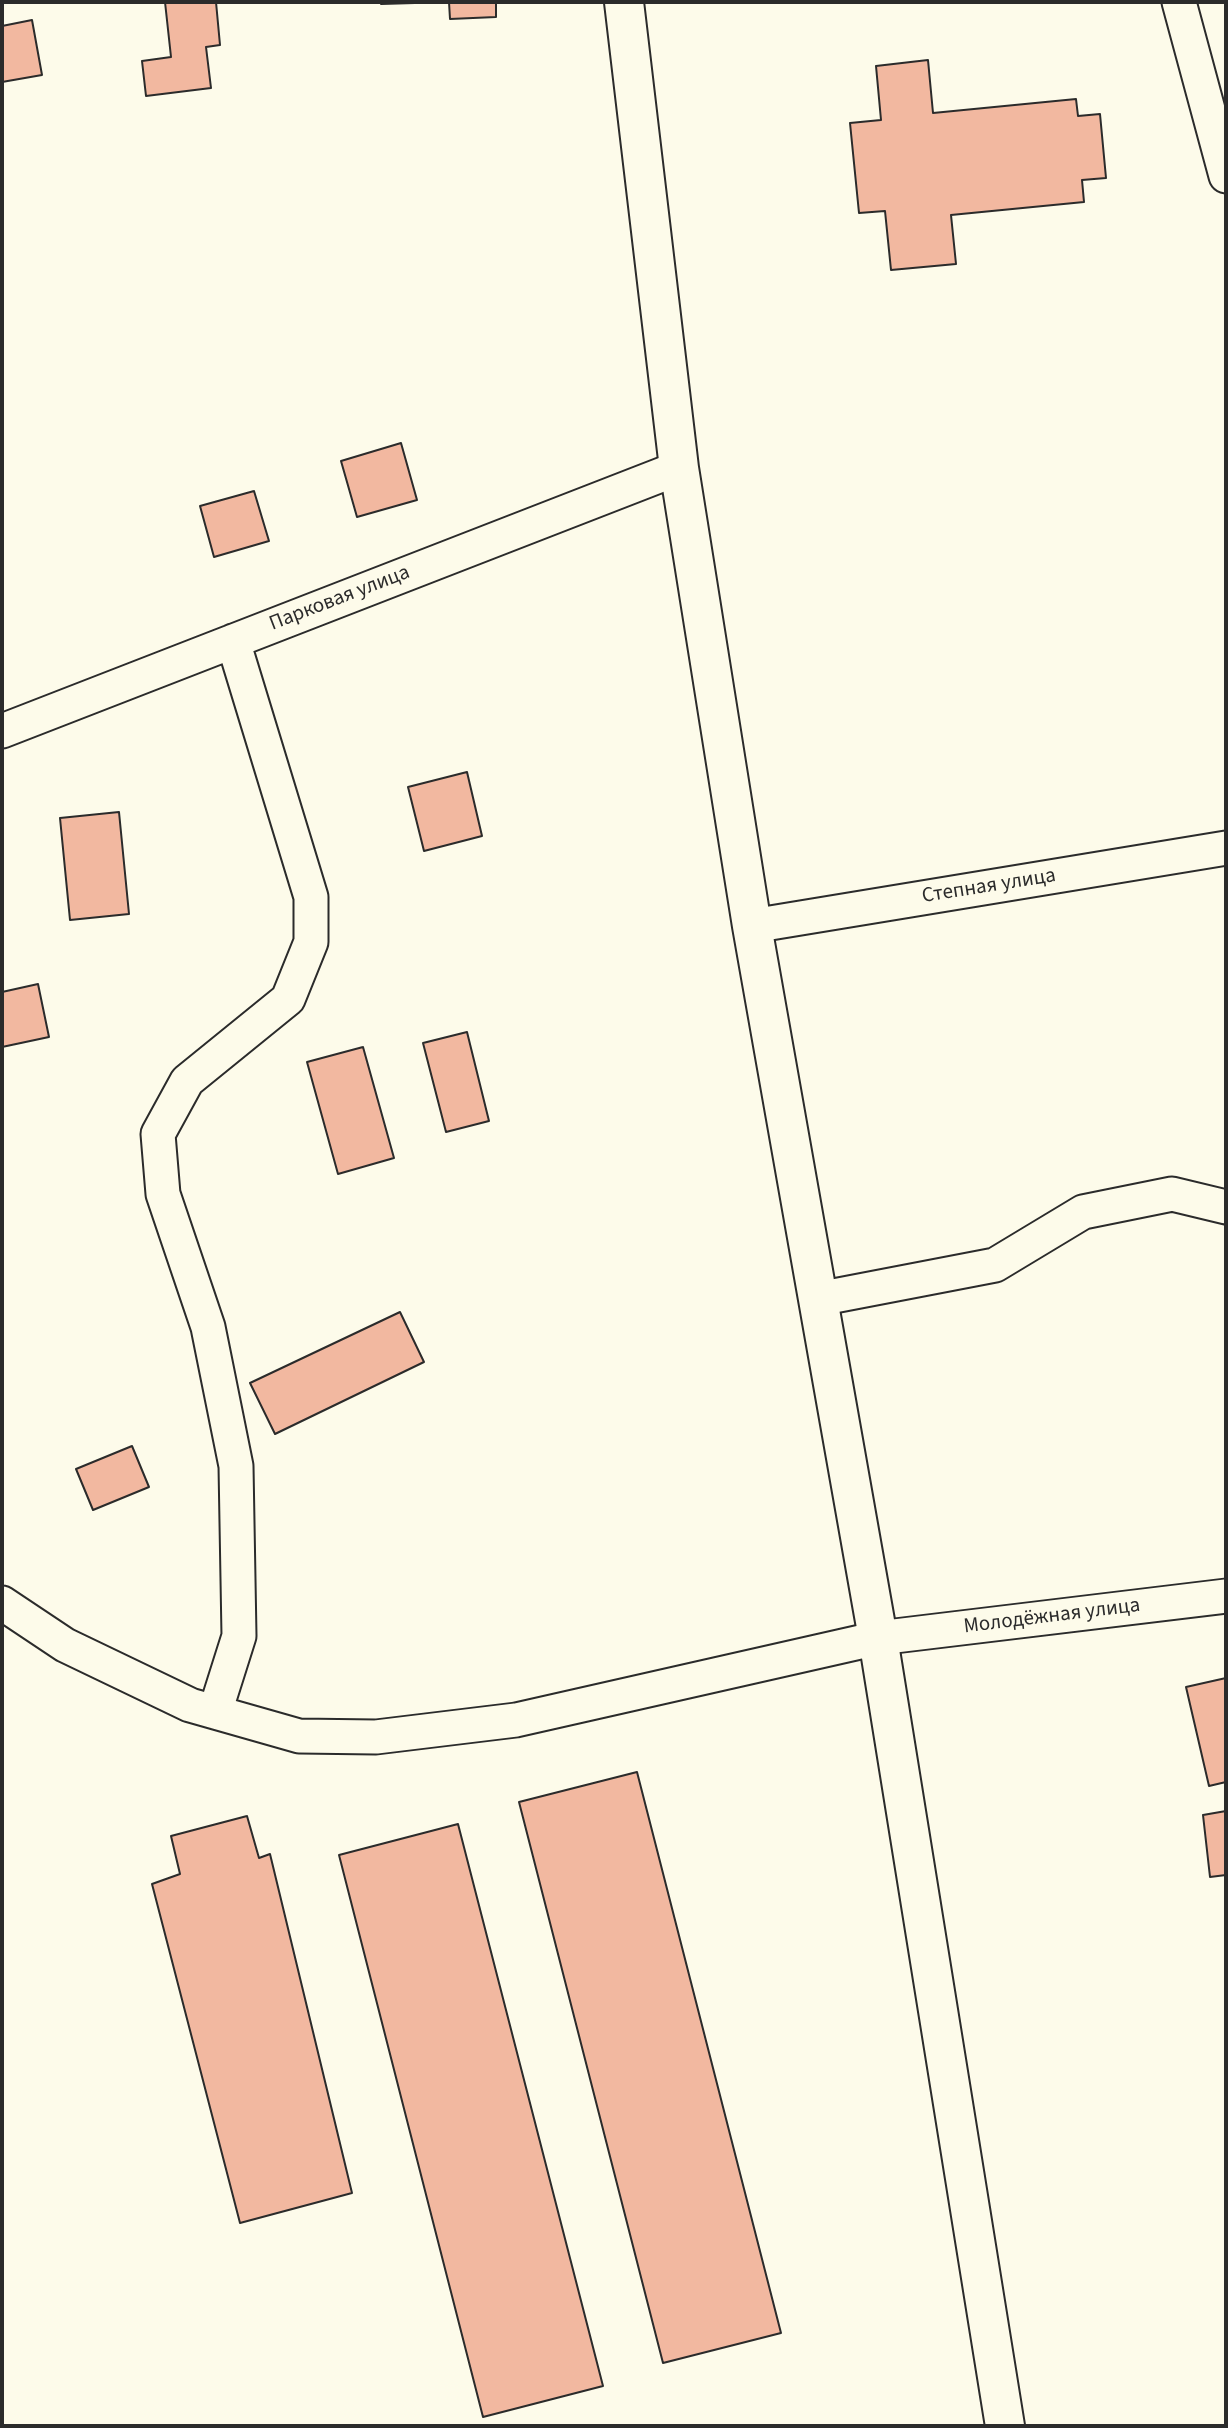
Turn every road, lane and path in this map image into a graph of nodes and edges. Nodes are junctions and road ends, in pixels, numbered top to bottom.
1 (624, 2) edge
2 (1179, 2) edge
3 (1226, 176) edge
4 (679, 468) junction
5 (233, 641) junction
6 (2, 731) edge
7 (1226, 848) edge
8 (752, 926) junction
9 (1226, 1207) edge
10 (818, 1298) junction
11 (1226, 1595) edge
12 (2, 1603) edge
13 (878, 1638) junction
14 (215, 1712) junction
15 (1005, 2426) edge

1 - 4 street
2 - 3 street
4 - 5 street, Парковая улица
4 - 8 street
5 - 6 street, Парковая улица
5 - 14 street
7 - 8 street, Степная улица
8 - 10 street
9 - 10 street
10 - 13 street
11 - 13 street, Молодёжная улица
12 - 14 street, Молодёжная улица
13 - 14 street, Молодёжная улица
13 - 15 street

